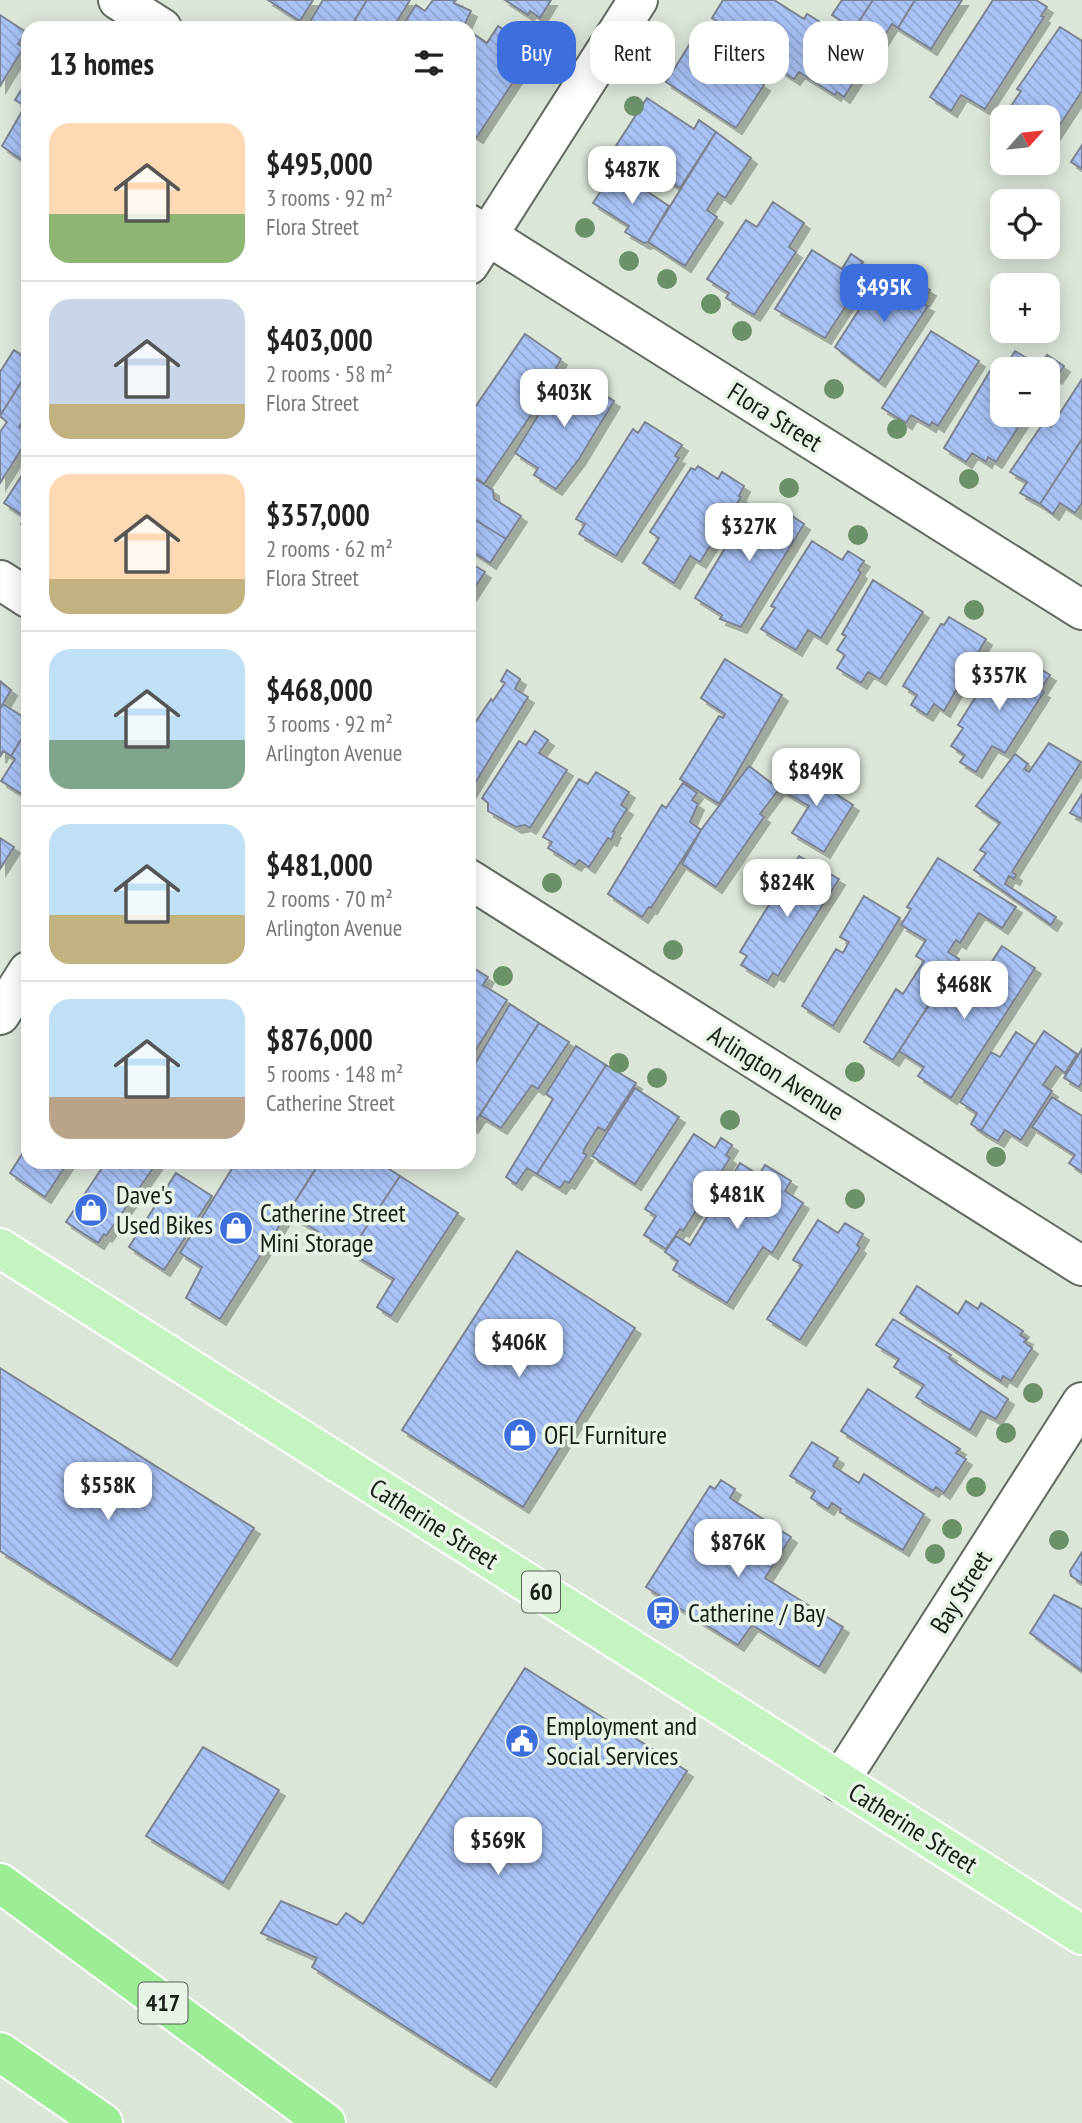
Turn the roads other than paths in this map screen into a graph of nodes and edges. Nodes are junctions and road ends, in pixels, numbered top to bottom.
1 (118, 0) edge
2 (638, 0) edge
3 (151, 21) edge
4 (476, 240) edge
5 (476, 242) edge
6 (0, 580) edge
7 (21, 594) edge
8 (1082, 610) edge
9 (476, 883) edge
10 (21, 982) edge
11 (0, 1015) edge
12 (0, 1248) edge
13 (1082, 1266) edge
14 (1082, 1402) edge
15 (839, 1782) junction
16 (0, 1883) edge
17 (1082, 1935) edge
18 (0, 2052) edge
19 (103, 2123) edge
20 (326, 2123) edge

1 - 3 street
2 - 4 street
5 - 8 street, Flora Street
6 - 7 street
9 - 13 street, Arlington Avenue
10 - 11 street
12 - 15 main road, Catherine Street / 60
14 - 15 street, Bay Street
15 - 17 main road, Catherine Street / 60
16 - 20 highway, 417
18 - 19 highway

